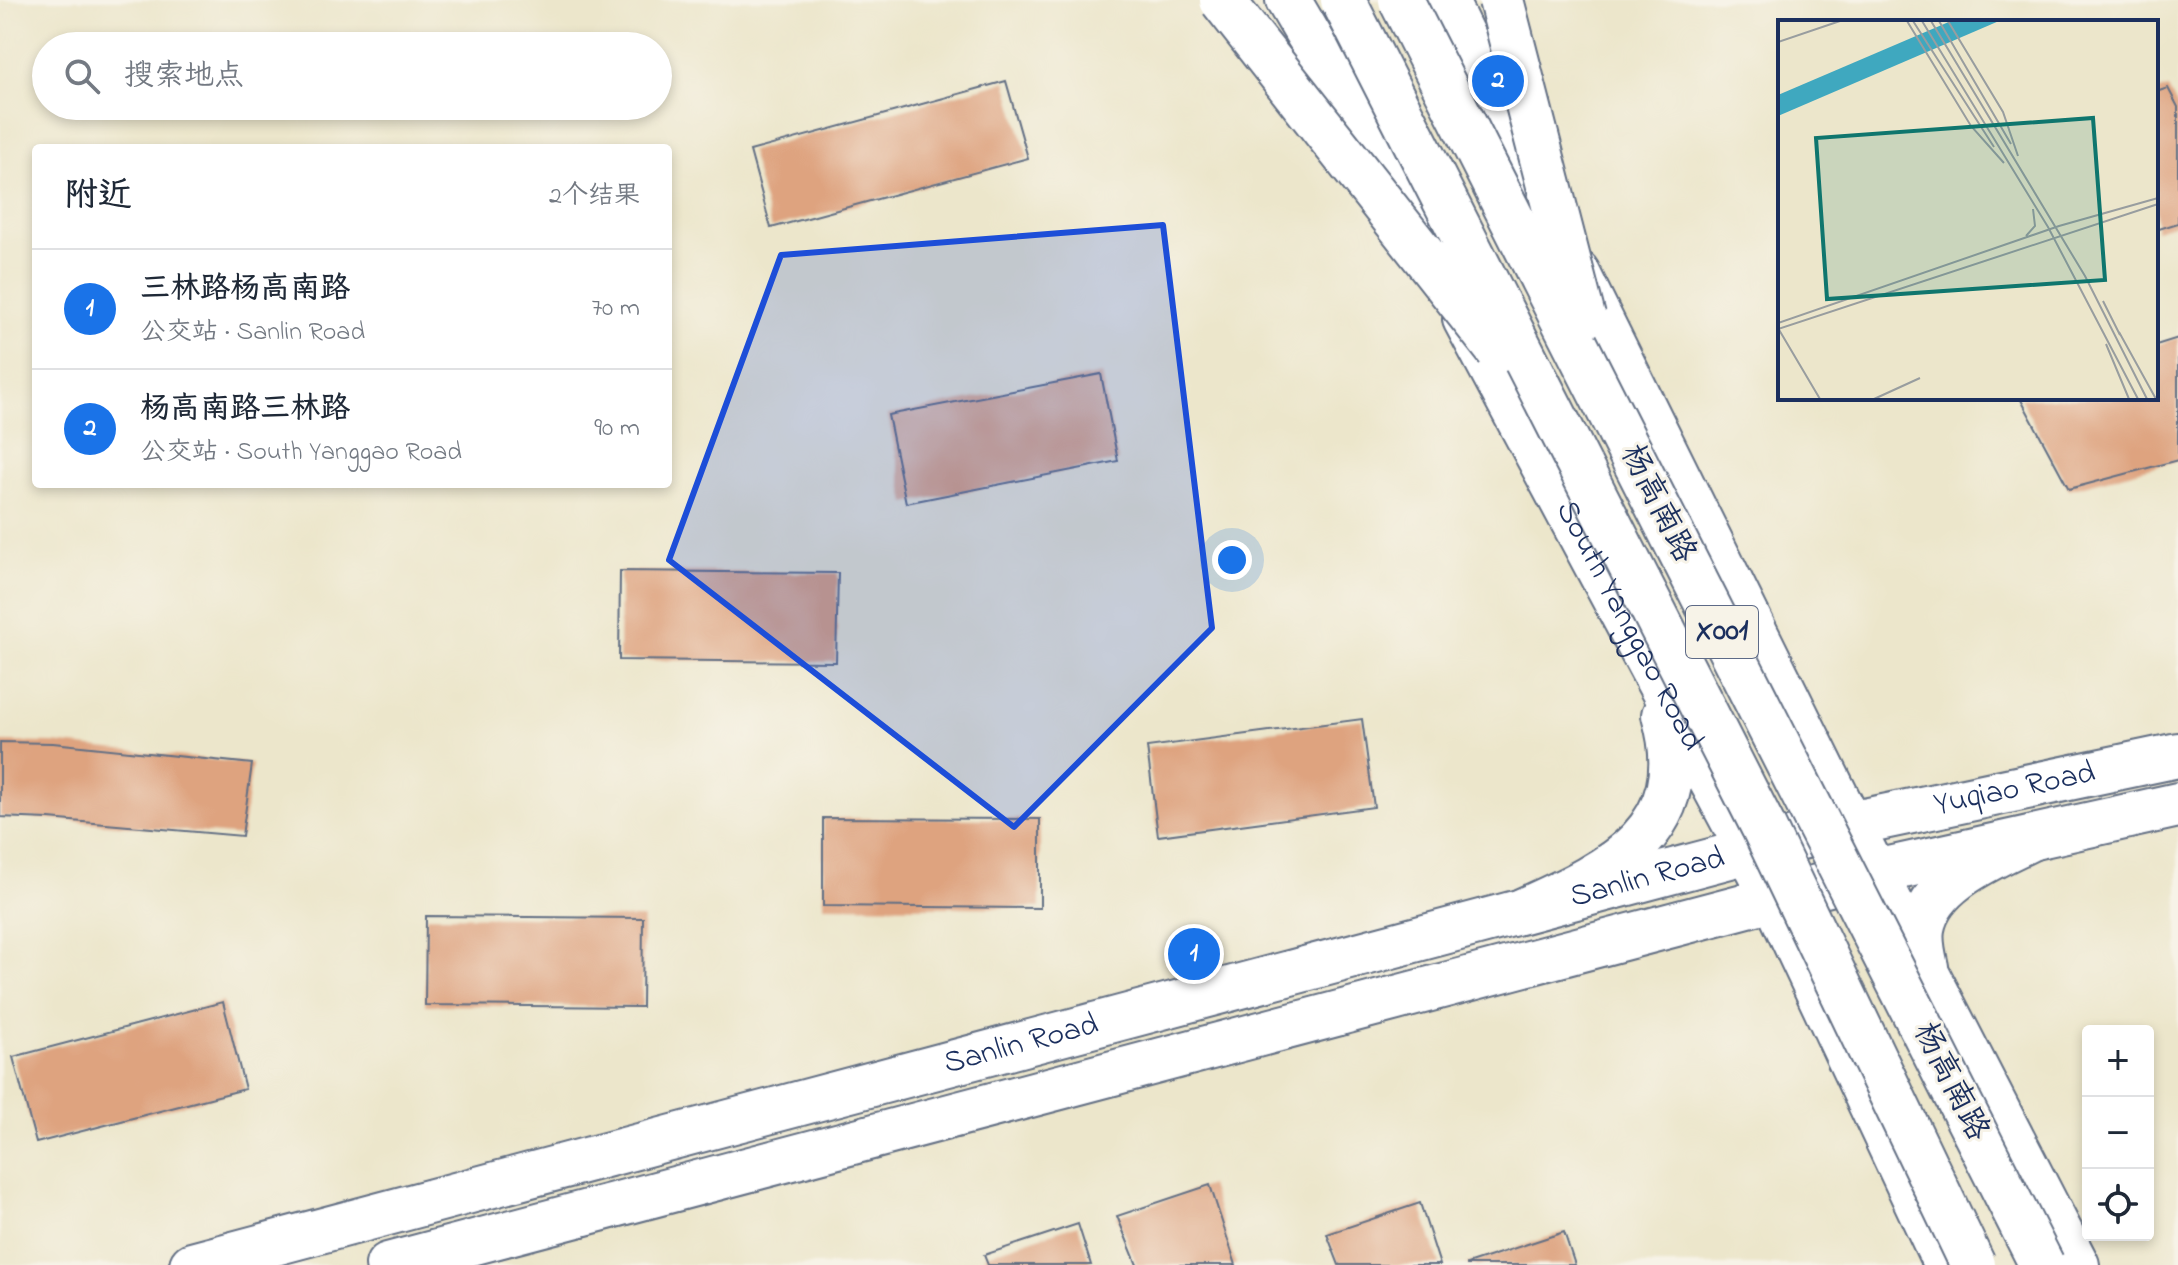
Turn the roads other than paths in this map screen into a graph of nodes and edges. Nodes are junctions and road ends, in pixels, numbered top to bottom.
1 (1222, 0) edge
2 (1288, 0) edge
3 (1343, 0) edge
4 (1401, 0) edge
5 (1445, 0) edge
6 (1501, 0) edge
7 (1605, 401) junction
8 (1556, 423) junction
9 (1653, 674) junction
10 (2178, 755) edge
11 (2178, 805) edge
12 (1850, 824) junction
13 (2031, 838) junction
14 (1747, 852) junction
15 (1876, 872) junction
16 (1774, 898) junction
17 (1524, 910) junction
18 (1928, 973) junction
19 (192, 1265) edge
20 (388, 1265) edge
21 (1946, 1265) edge
22 (1973, 1265) edge
23 (2042, 1265) edge
24 (2077, 1265) edge

1 - 8 main road, X001, bridge
2 - 9 main road, South Yanggao Road / X001
3 - 8 main road, 杨高南路 / X001, bridge
4 - 7 main road, 杨高南路 / X001, bridge
5 - 12 main road, 杨高南路 / X001
6 - 7 main road, X001, bridge
7 - 23 main road, 杨高南路 / X001, bridge
8 - 22 main road, 杨高南路 / X001, bridge
9 - 14 main road, South Yanggao Road / X001
9 - 17 main road
10 - 12 main road, Yuqiao Road
11 - 13 main road, Yuqiao Road
12 - 14 main road, Sanlin Road
12 - 15 main road
13 - 15 main road, Yuqiao Road
13 - 18 main road
14 - 16 main road, South Yanggao Road
14 - 17 main road, Sanlin Road
15 - 16 main road, Sanlin Road
15 - 18 main road
16 - 20 main road, Sanlin Road
16 - 21 main road, South Yanggao Road
17 - 19 main road, Sanlin Road
18 - 24 main road

